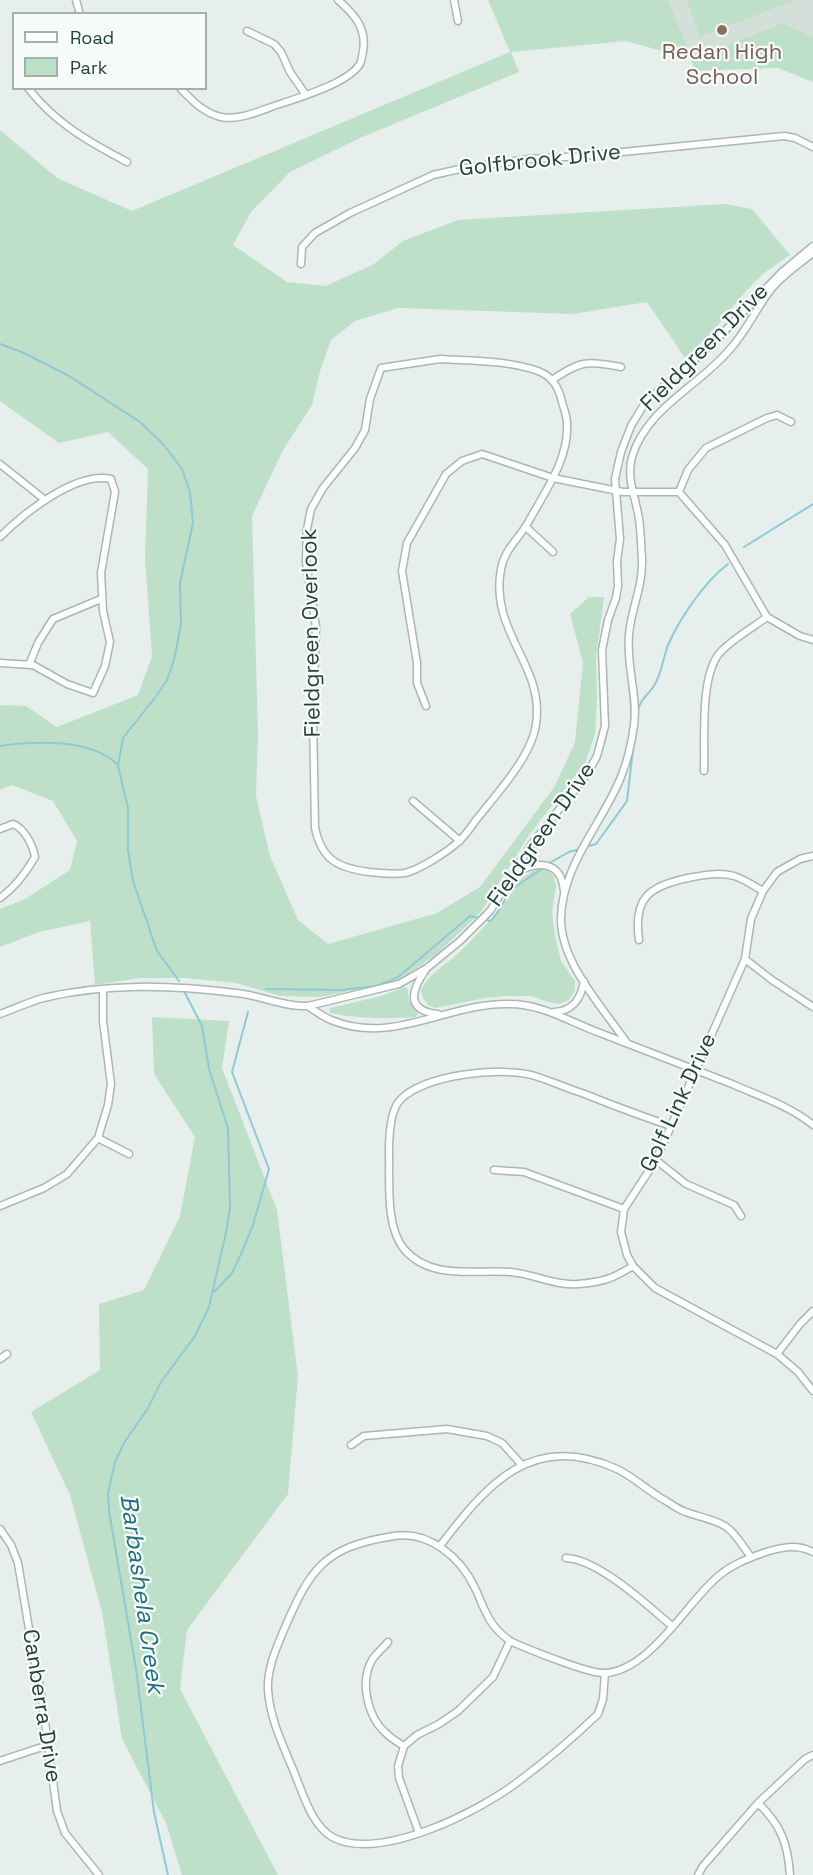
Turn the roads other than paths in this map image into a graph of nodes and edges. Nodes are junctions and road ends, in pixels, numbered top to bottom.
1 (76, 0) edge
2 (338, 0) edge
3 (454, 0) edge
4 (79, 11) edge
5 (458, 21) dead end
6 (247, 30) dead end
7 (30, 90) edge
8 (182, 90) edge
9 (306, 95) junction
10 (813, 147) edge
11 (127, 162) dead end
12 (813, 246) edge
13 (813, 253) edge
14 (300, 264) dead end
15 (621, 367) dead end
16 (552, 380) junction
17 (791, 422) dead end
18 (0, 464) edge
19 (553, 478) junction
20 (616, 491) junction
21 (632, 492) junction
22 (679, 492) junction
23 (45, 500) junction
24 (526, 527) junction
25 (0, 537) edge
26 (553, 552) dead end
27 (101, 598) junction
28 (767, 617) junction
29 (813, 640) edge
30 (0, 663) edge
31 (29, 665) junction
32 (426, 706) dead end
33 (704, 771) dead end
34 (413, 801) dead end
35 (0, 829) edge
36 (460, 841) junction
37 (813, 856) edge
38 (514, 874) junction
39 (763, 891) junction
40 (564, 897) junction
41 (0, 898) edge
42 (639, 940) dead end
43 (745, 959) junction
44 (427, 968) junction
45 (584, 981) junction
46 (103, 990) junction
47 (308, 1006) junction
48 (813, 1006) edge
49 (550, 1012) junction
50 (0, 1014) edge
51 (443, 1015) junction
52 (627, 1043) junction
53 (695, 1070) junction
54 (813, 1125) edge
55 (672, 1126) junction
56 (98, 1138) junction
57 (129, 1154) dead end
58 (656, 1160) junction
59 (494, 1170) dead end
60 (0, 1206) edge
61 (624, 1209) junction
62 (741, 1216) dead end
63 (633, 1266) junction
64 (813, 1311) edge
65 (7, 1354) dead end
66 (777, 1354) junction
67 (0, 1359) edge
68 (813, 1391) edge
69 (351, 1445) dead end
70 (521, 1464) junction
71 (0, 1529) edge
72 (440, 1546) junction
73 (813, 1552) edge
74 (751, 1557) junction
75 (566, 1558) dead end
76 (672, 1626) junction
77 (510, 1641) junction
78 (388, 1642) dead end
79 (605, 1673) junction
80 (48, 1745) junction
81 (404, 1746) junction
82 (813, 1755) edge
83 (0, 1761) edge
84 (758, 1803) junction
85 (419, 1833) junction
86 (99, 1875) edge
87 (698, 1875) edge
88 (790, 1875) edge

1 - 4 street
2 - 9 street
3 - 5 street
6 - 9 street
7 - 11 street
8 - 9 street
10 - 14 street, Golfbrook Drive
12 - 20 street, Fieldgreen Drive
13 - 21 street, Fieldgreen Drive
15 - 16 street
16 - 19 street, Fieldgreen Overlook
16 - 36 street, Fieldgreen Overlook
17 - 22 street
18 - 23 street
19 - 20 street
19 - 24 street, Fieldgreen Overlook
19 - 32 street
20 - 21 street
20 - 38 street, Fieldgreen Drive
21 - 22 street
21 - 40 street, Fieldgreen Drive
22 - 28 street
23 - 25 street
23 - 27 street
24 - 26 street
24 - 36 street, Fieldgreen Overlook
27 - 31 street
27 - 31 street
28 - 29 street
28 - 33 street
30 - 31 street
34 - 36 street
35 - 41 street
37 - 39 street, Golf Link Drive
38 - 40 street
38 - 44 street, Fieldgreen Drive
39 - 42 street
39 - 43 street, Golf Link Drive
40 - 45 street, Fieldgreen Drive
43 - 48 street
43 - 53 street, Golf Link Drive
44 - 47 street, Fieldgreen Drive
44 - 51 street
45 - 49 street
45 - 52 street, Fieldgreen Drive
46 - 47 street, Fieldgreen Drive
46 - 50 street, Fieldgreen Drive
46 - 56 street
47 - 51 street
49 - 51 street
49 - 52 street
52 - 53 street
53 - 54 street
53 - 55 street, Golf Link Drive
55 - 58 street, Golf Link Drive
55 - 63 street
56 - 57 street
56 - 60 street
58 - 61 street, Golf Link Drive
58 - 62 street
59 - 61 street
61 - 63 street
63 - 66 street
64 - 66 street
65 - 67 street
66 - 68 street
69 - 70 street
70 - 72 street
70 - 74 street
71 - 80 street, Canberra Drive
72 - 77 street
72 - 85 street
73 - 74 street
74 - 76 street
75 - 76 street
76 - 79 street
77 - 79 street
77 - 81 street
78 - 81 street
79 - 85 street
80 - 83 street
80 - 86 street, Canberra Drive
81 - 85 street
82 - 84 street
84 - 87 street
84 - 88 street

